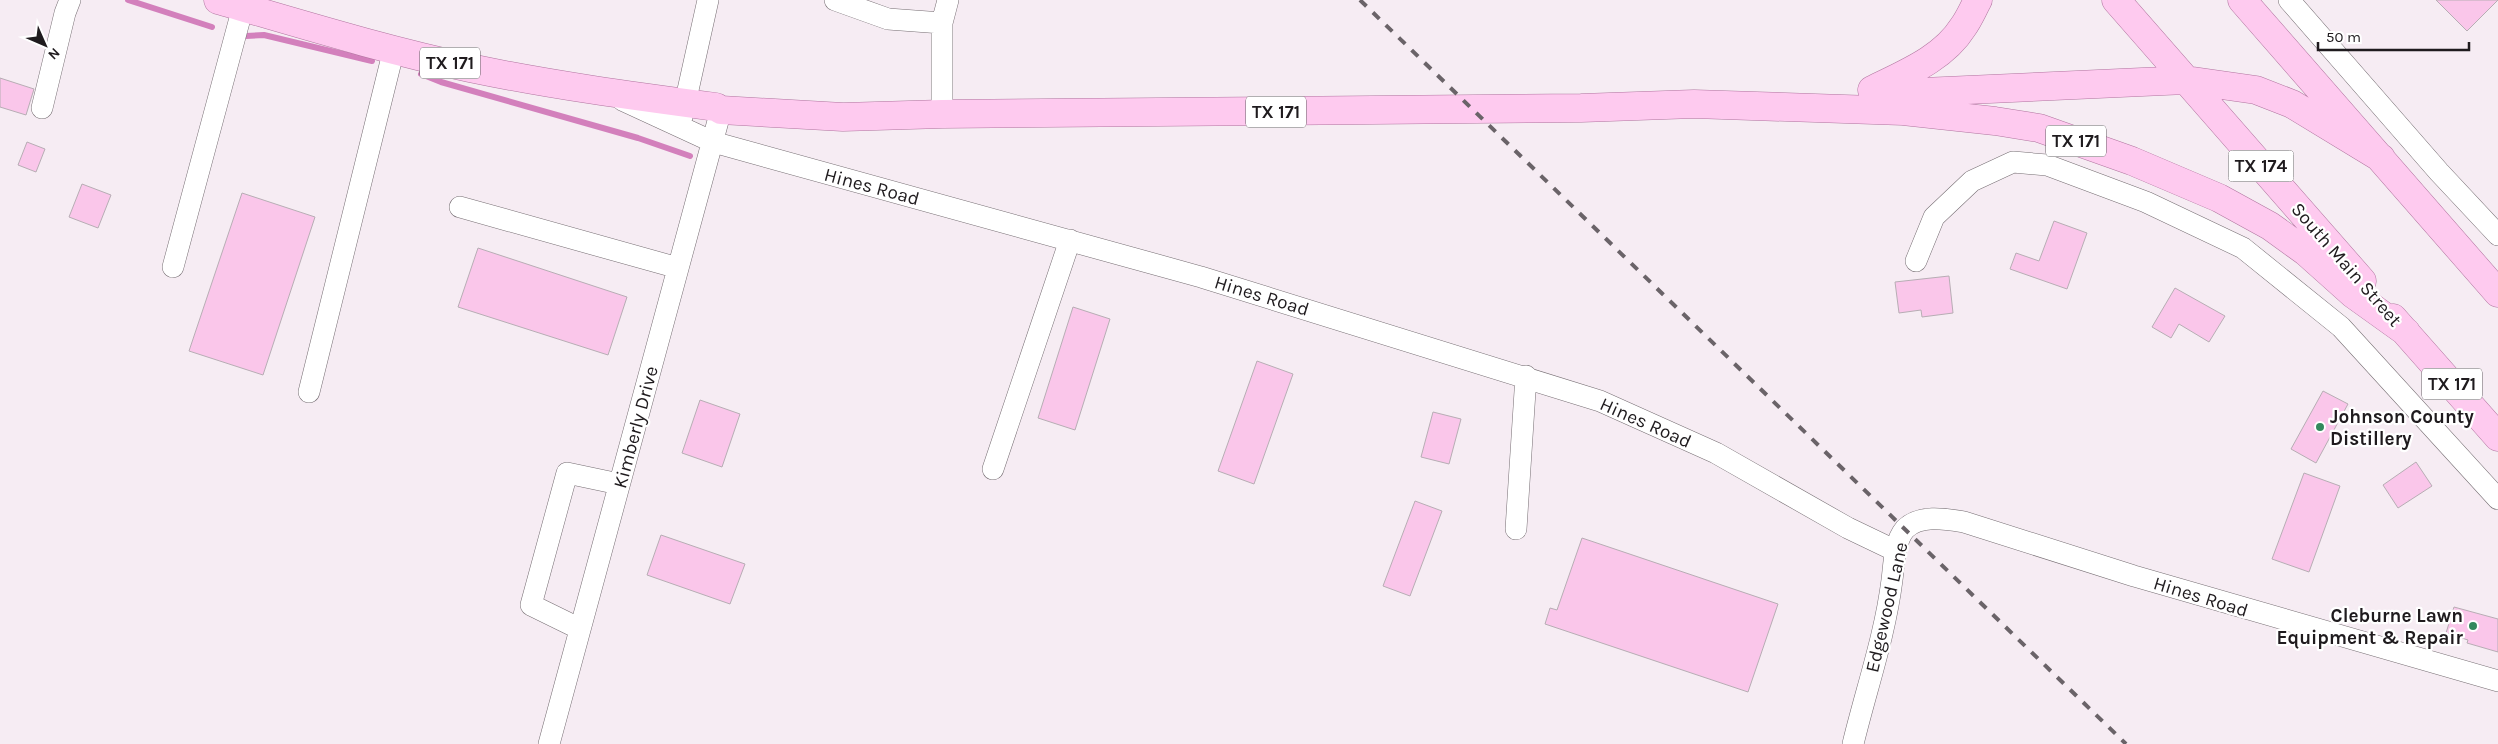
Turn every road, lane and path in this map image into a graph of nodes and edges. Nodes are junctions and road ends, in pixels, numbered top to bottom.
1 (70, 0) edge
2 (708, 0) edge
3 (835, 0) edge
4 (948, 0) edge
5 (1978, 0) edge
6 (2116, 0) edge
7 (2242, 0) edge
8 (2288, 0) edge
9 (230, 4) edge
10 (942, 22) junction
11 (394, 49) junction
12 (2186, 80) junction
13 (1863, 95) junction
14 (1694, 104) junction
15 (42, 108) dead end
16 (721, 110) junction
17 (942, 114) junction
18 (683, 115) junction
19 (712, 142) junction
20 (2381, 158) junction
21 (460, 207) dead end
22 (2498, 235) edge
23 (1070, 240) junction
24 (1916, 261) dead end
25 (173, 267) dead end
26 (678, 268) junction
27 (2498, 293) edge
28 (2406, 332) junction
29 (1526, 376) junction
30 (309, 392) dead end
31 (2498, 437) edge
32 (993, 469) dead end
33 (620, 484) junction
34 (2498, 498) edge
35 (1516, 529) dead end
36 (1896, 551) junction
37 (2134, 576) joint
38 (580, 629) junction
39 (2498, 681) edge
40 (549, 744) edge
41 (1853, 744) edge

1 - 15 street
2 - 18 street
3 - 10 street
4 - 10 street
5 - 13 main road
6 - 12 main road, South Main Street / TX 174
7 - 20 main road
8 - 22 street
9 - 11 main road, TX 171
9 - 25 street
10 - 17 street
11 - 18 main road, TX 171
11 - 30 street
12 - 13 main road, TX 171
12 - 20 main road, TX 171
12 - 28 main road, South Main Street / TX 174
13 - 14 main road, TX 171
14 - 17 main road, TX 171
14 - 28 main road, TX 171
16 - 17 main road, TX 171
16 - 18 main road, TX 171
16 - 19 street, Kimberly Drive
18 - 19 street, Hines Road
19 - 23 street, Hines Road
19 - 26 street, Kimberly Drive
20 - 27 main road, TX 171
21 - 26 street
23 - 29 street, Hines Road
23 - 32 street
24 - 34 street
26 - 33 street, Kimberly Drive
28 - 31 main road, South Main Street / TX 171
29 - 35 street
29 - 36 street, Hines Road
33 - 38 street, Kimberly Drive
33 - 38 street
36 - 37 street, Edgewood Lane
36 - 41 street, Edgewood Lane
37 - 39 street, Hines Road
38 - 40 street, Kimberly Drive

